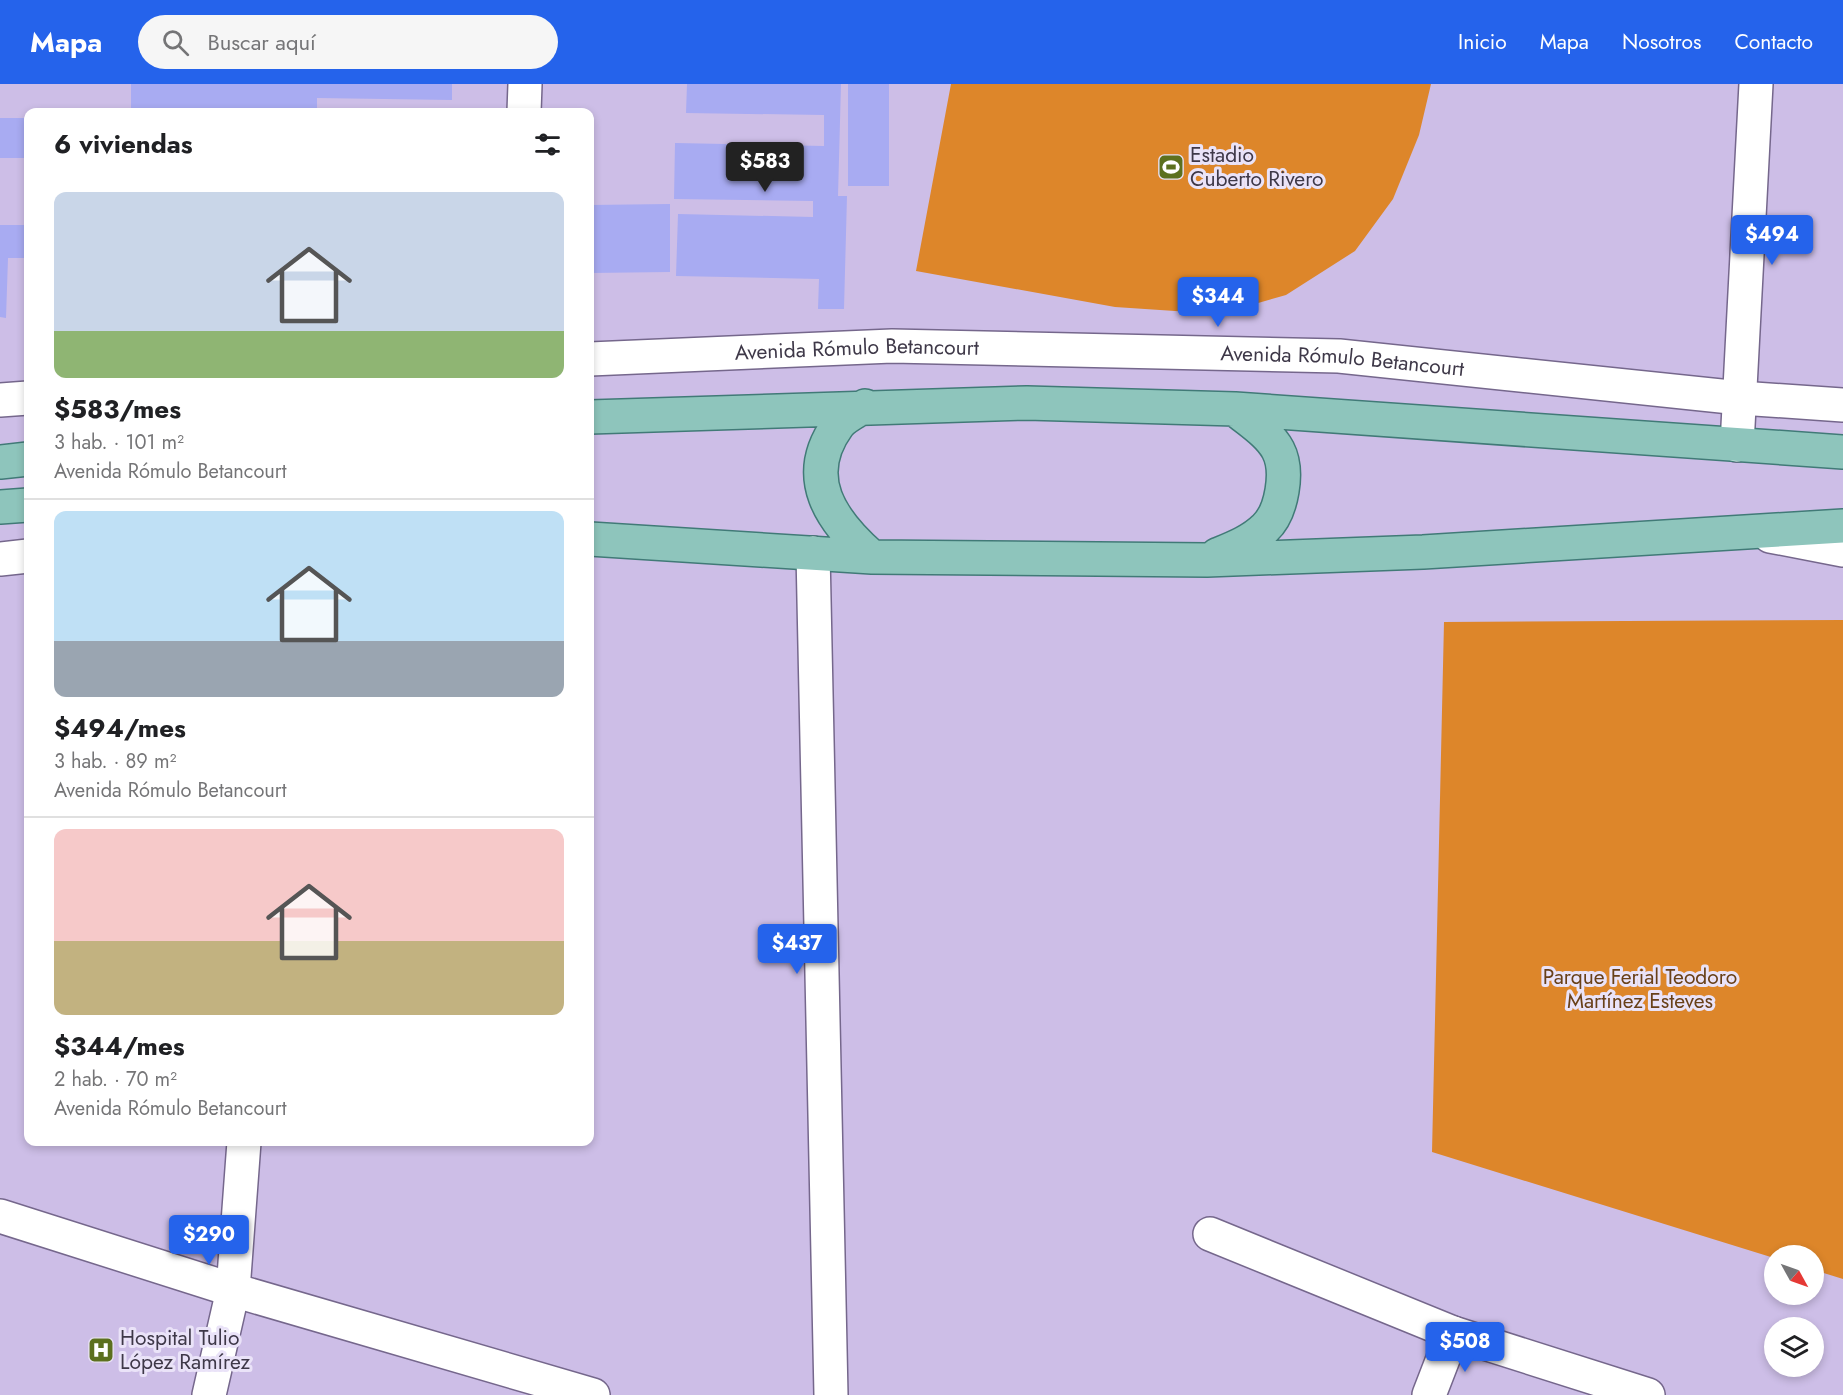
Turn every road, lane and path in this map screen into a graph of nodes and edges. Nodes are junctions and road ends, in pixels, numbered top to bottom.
1 (525, 84) edge
2 (1756, 84) edge
3 (524, 108) edge
4 (594, 359) edge
5 (24, 398) edge
6 (1740, 398) junction
7 (0, 400) edge
8 (1843, 405) edge
9 (865, 406) junction
10 (1235, 409) junction
11 (594, 417) edge
12 (1737, 445) junction
13 (1843, 452) edge
14 (24, 459) edge
15 (0, 462) edge
16 (24, 505) edge
17 (0, 507) edge
18 (1843, 526) edge
19 (1747, 532) junction
20 (594, 539) edge
21 (1843, 550) edge
22 (813, 553) junction
23 (24, 556) edge
24 (872, 557) junction
25 (0, 559) edge
26 (1207, 560) junction
27 (244, 1146) edge
28 (0, 1216) edge
29 (1210, 1234) dead end
30 (233, 1290) junction
31 (1453, 1333) junction
32 (209, 1395) edge
33 (593, 1395) edge
34 (831, 1395) edge
35 (1429, 1395) edge
36 (1648, 1395) edge

1 - 3 street
2 - 6 street
4 - 6 street, Avenida Rómulo Betancourt
5 - 7 street
6 - 8 street, Avenida Rómulo Betancourt
6 - 12 street
9 - 10 main road
9 - 11 main road
9 - 24 main road
10 - 12 main road
10 - 26 main road
12 - 13 main road
14 - 15 main road
16 - 17 main road
18 - 19 main road
19 - 21 street
19 - 26 main road
20 - 22 main road
22 - 24 main road
22 - 34 street
23 - 25 street
24 - 26 main road
27 - 30 street
28 - 30 street
29 - 31 street
30 - 32 street
30 - 33 street
31 - 35 street
31 - 36 street

